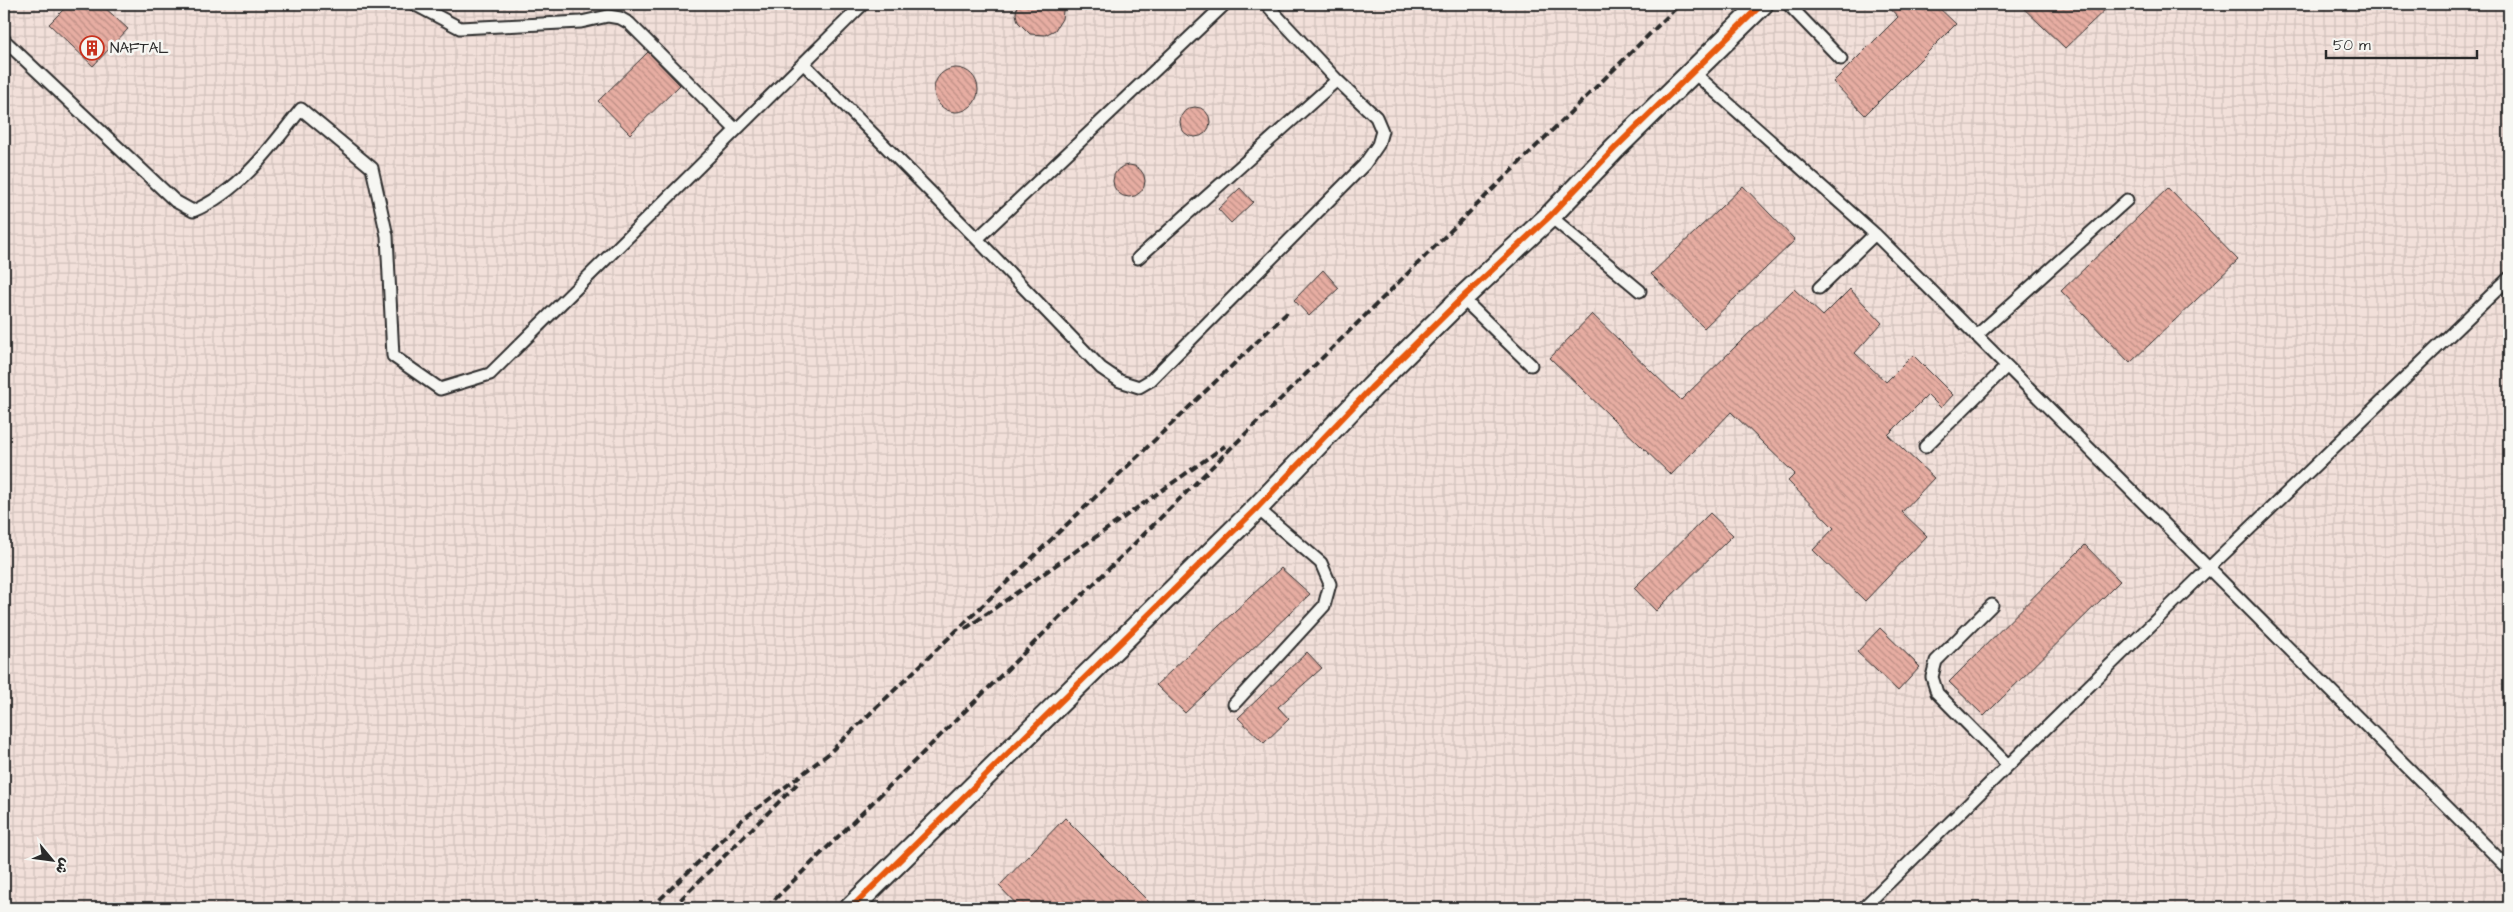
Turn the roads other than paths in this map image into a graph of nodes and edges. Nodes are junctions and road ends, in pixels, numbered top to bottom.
1 (414, 4) edge
2 (1225, 4) edge
3 (1266, 4) edge
4 (1762, 4) edge
5 (1788, 4) edge
6 (855, 6) edge
7 (4, 40) edge
8 (1841, 59) dead end
9 (803, 63) junction
10 (1692, 71) junction
11 (1337, 80) junction
12 (735, 129) junction
13 (2127, 200) dead end
14 (1550, 216) junction
15 (1875, 234) junction
16 (978, 239) junction
17 (1138, 258) dead end
18 (2509, 278) edge
19 (1819, 288) dead end
20 (1640, 291) dead end
21 (1462, 298) junction
22 (1976, 336) junction
23 (1531, 365) dead end
24 (2007, 366) junction
25 (1925, 447) dead end
26 (1257, 508) junction
27 (2208, 568) junction
28 (1992, 605) dead end
29 (1234, 704) dead end
30 (2008, 765) junction
31 (2509, 869) edge
32 (851, 908) edge
33 (1863, 908) edge

1 - 12 lane
2 - 16 lane
3 - 11 lane
4 - 10 street
5 - 8 lane
6 - 9 lane
7 - 12 lane
9 - 12 lane
9 - 16 lane
10 - 14 street
10 - 15 lane
11 - 16 lane
11 - 17 lane
13 - 22 lane
14 - 20 lane
14 - 21 street
15 - 19 lane
15 - 22 lane
18 - 27 lane
21 - 23 lane
21 - 26 street
22 - 24 lane
24 - 25 lane
24 - 27 lane
26 - 29 lane
26 - 32 street
27 - 30 lane
27 - 31 lane
28 - 30 lane
30 - 33 lane

